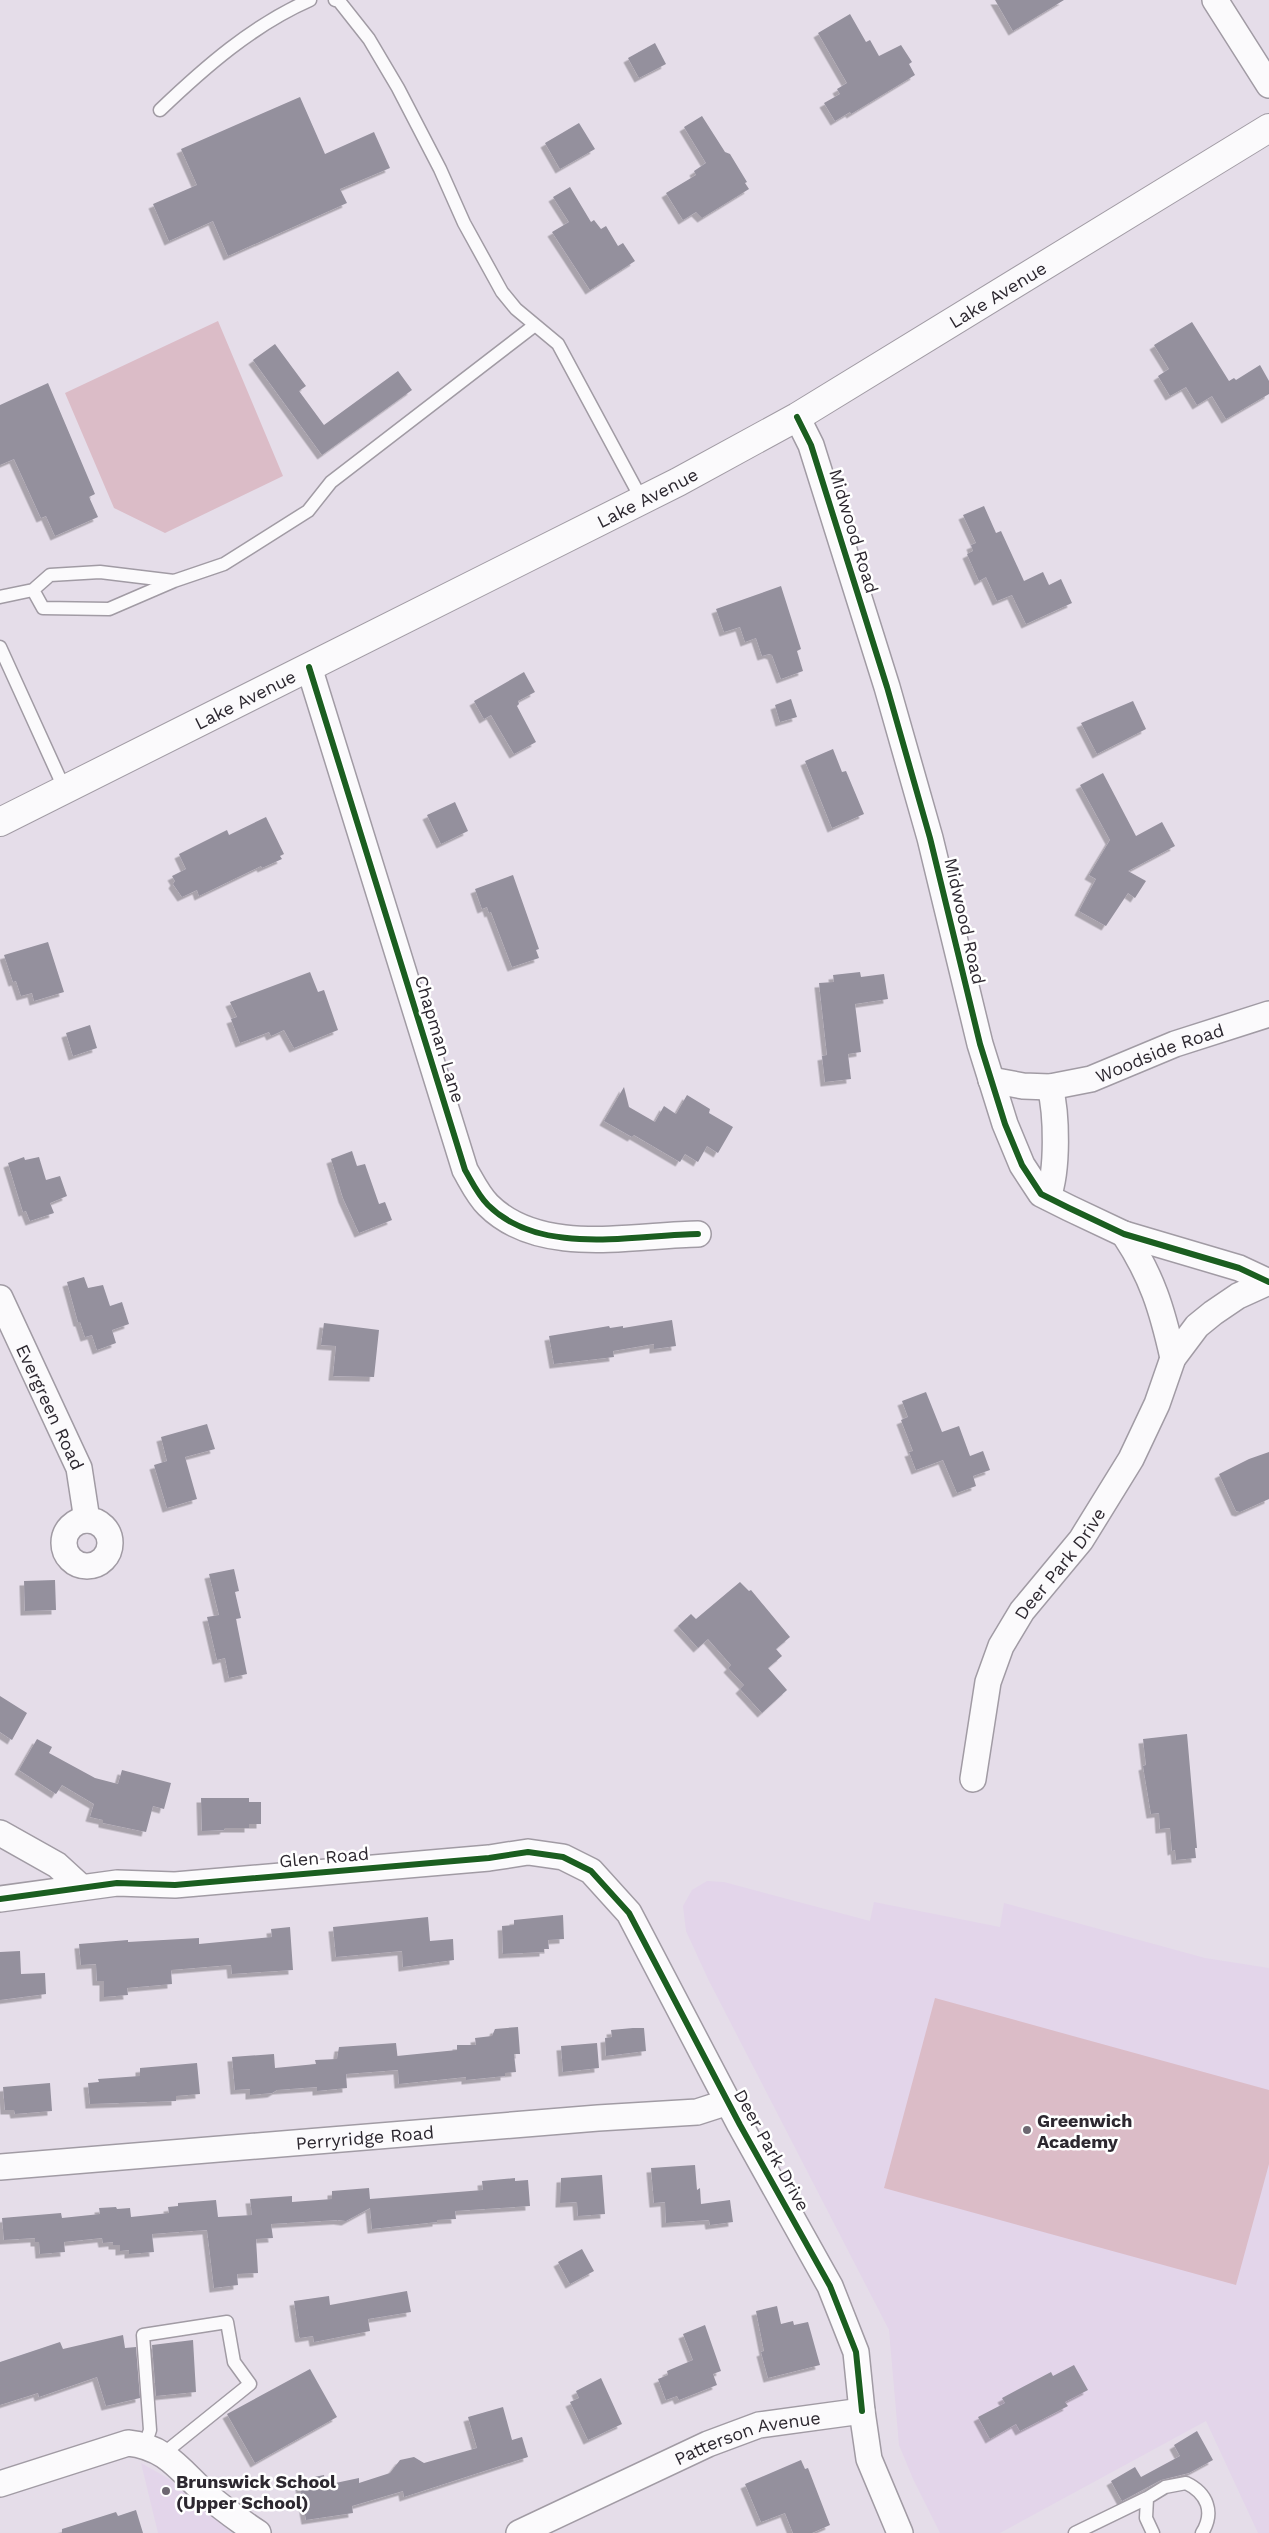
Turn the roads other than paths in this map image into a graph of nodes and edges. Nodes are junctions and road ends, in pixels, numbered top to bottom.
1 (310, 0) edge
2 (334, 0) edge
3 (1215, 0) edge
4 (1269, 86) edge
5 (160, 110) dead end
6 (1269, 128) edge
7 (535, 325) junction
8 (797, 417) junction
9 (642, 500) junction
10 (174, 581) junction
11 (33, 590) junction
12 (0, 598) edge
13 (0, 647) edge
14 (309, 667) junction
15 (65, 790) junction
16 (0, 822) edge
17 (1269, 1014) edge
18 (991, 1080) junction
19 (1050, 1087) junction
20 (1048, 1197) junction
21 (698, 1234) dead end
22 (1124, 1234) junction
23 (1269, 1282) edge
24 (0, 1298) edge
25 (1174, 1358) junction
26 (87, 1520) dead end
27 (973, 1779) dead end
28 (0, 1833) edge
29 (81, 1887) junction
30 (0, 1900) edge
31 (629, 1912) joint
32 (728, 2102) junction
33 (0, 2167) edge
34 (862, 2411) junction
35 (154, 2449) junction
36 (0, 2484) edge
37 (1147, 2498) junction
38 (258, 2533) edge
39 (519, 2533) edge
40 (900, 2533) edge
41 (1075, 2533) edge
42 (1153, 2533) edge
43 (1202, 2533) edge

1 - 5 lane
2 - 7 lane
3 - 4 street
6 - 8 main road, Lake Avenue
7 - 9 lane
7 - 10 lane
8 - 9 main road, Lake Avenue
8 - 18 street, Midwood Road
9 - 14 main road, Lake Avenue
10 - 11 lane
10 - 11 lane
11 - 12 lane
13 - 15 lane
14 - 15 main road, Lake Avenue
14 - 21 street, Chapman Lane
15 - 16 main road, Lake Avenue
17 - 19 street, Woodside Road
18 - 19 street, Woodside Road
18 - 20 street, Midwood Road
19 - 20 street
20 - 22 street, Midwood Road
22 - 23 street, Midwood Road
22 - 25 street
23 - 25 street, Deer Park Drive
24 - 26 street, Evergreen Road
25 - 27 street, Deer Park Drive
28 - 29 street
29 - 30 street, Glen Road
29 - 31 street, Glen Road
31 - 32 street, Deer Park Drive
32 - 33 street, Perryridge Road
32 - 34 street, Deer Park Drive
34 - 39 street, Patterson Avenue
34 - 40 street
35 - 35 lane
35 - 36 street
35 - 38 street
37 - 41 lane
37 - 42 lane
37 - 43 lane

